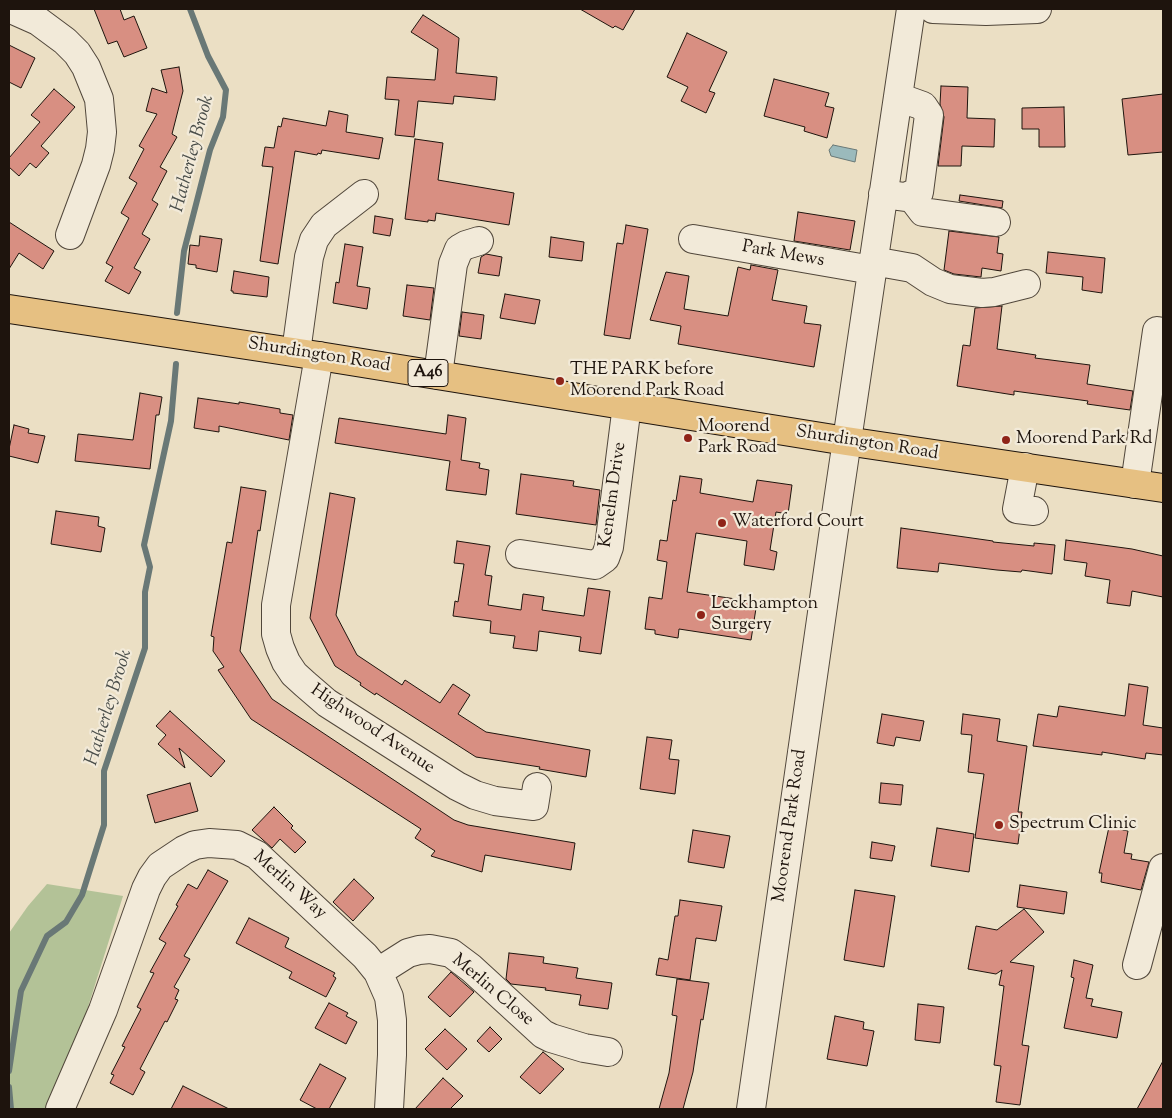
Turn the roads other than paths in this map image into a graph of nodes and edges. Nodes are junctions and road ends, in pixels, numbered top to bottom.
1 (11, 9) edge
2 (911, 9) edge
3 (932, 9) edge
4 (1037, 9) edge
5 (364, 194) dead end
6 (897, 195) junction
7 (996, 222) dead end
8 (70, 235) dead end
9 (694, 239) dead end
10 (479, 241) dead end
11 (873, 266) junction
12 (1026, 284) dead end
13 (9, 309) edge
14 (1163, 332) edge
15 (307, 354) junction
16 (438, 375) junction
17 (627, 405) junction
18 (1152, 437) edge
19 (846, 441) junction
20 (1025, 467) junction
21 (1135, 484) junction
22 (1163, 488) edge
23 (1019, 510) dead end
24 (520, 554) dead end
25 (534, 805) dead end
26 (1163, 868) edge
27 (1128, 969) dead end
28 (378, 972) junction
29 (609, 1051) dead end
30 (68, 1107) edge
31 (389, 1109) edge
32 (751, 1109) edge

1 - 8 street
2 - 6 street, Moorend Park Road
3 - 4 street
5 - 15 street, Highwood Avenue
6 - 7 street
6 - 11 street, Moorend Park Road
9 - 11 street, Park Mews
10 - 16 street
11 - 12 street, Park Mews
11 - 19 street, Moorend Park Road
13 - 15 main road, Shurdington Road / A46
14 - 18 street
15 - 16 main road, Shurdington Road / A46
15 - 25 street, Highwood Avenue
16 - 17 main road, Shurdington Road / A46
17 - 19 main road, Shurdington Road / A46
17 - 24 street, Kenelm Drive
18 - 21 street
19 - 20 main road, Shurdington Road / A46
19 - 32 street, Moorend Park Road
20 - 21 main road, Shurdington Road / A46
20 - 23 street
21 - 22 main road, Shurdington Road / A46
26 - 27 street
28 - 29 street, Merlin Close
28 - 30 street, Merlin Way
28 - 31 street, Merlin Way

